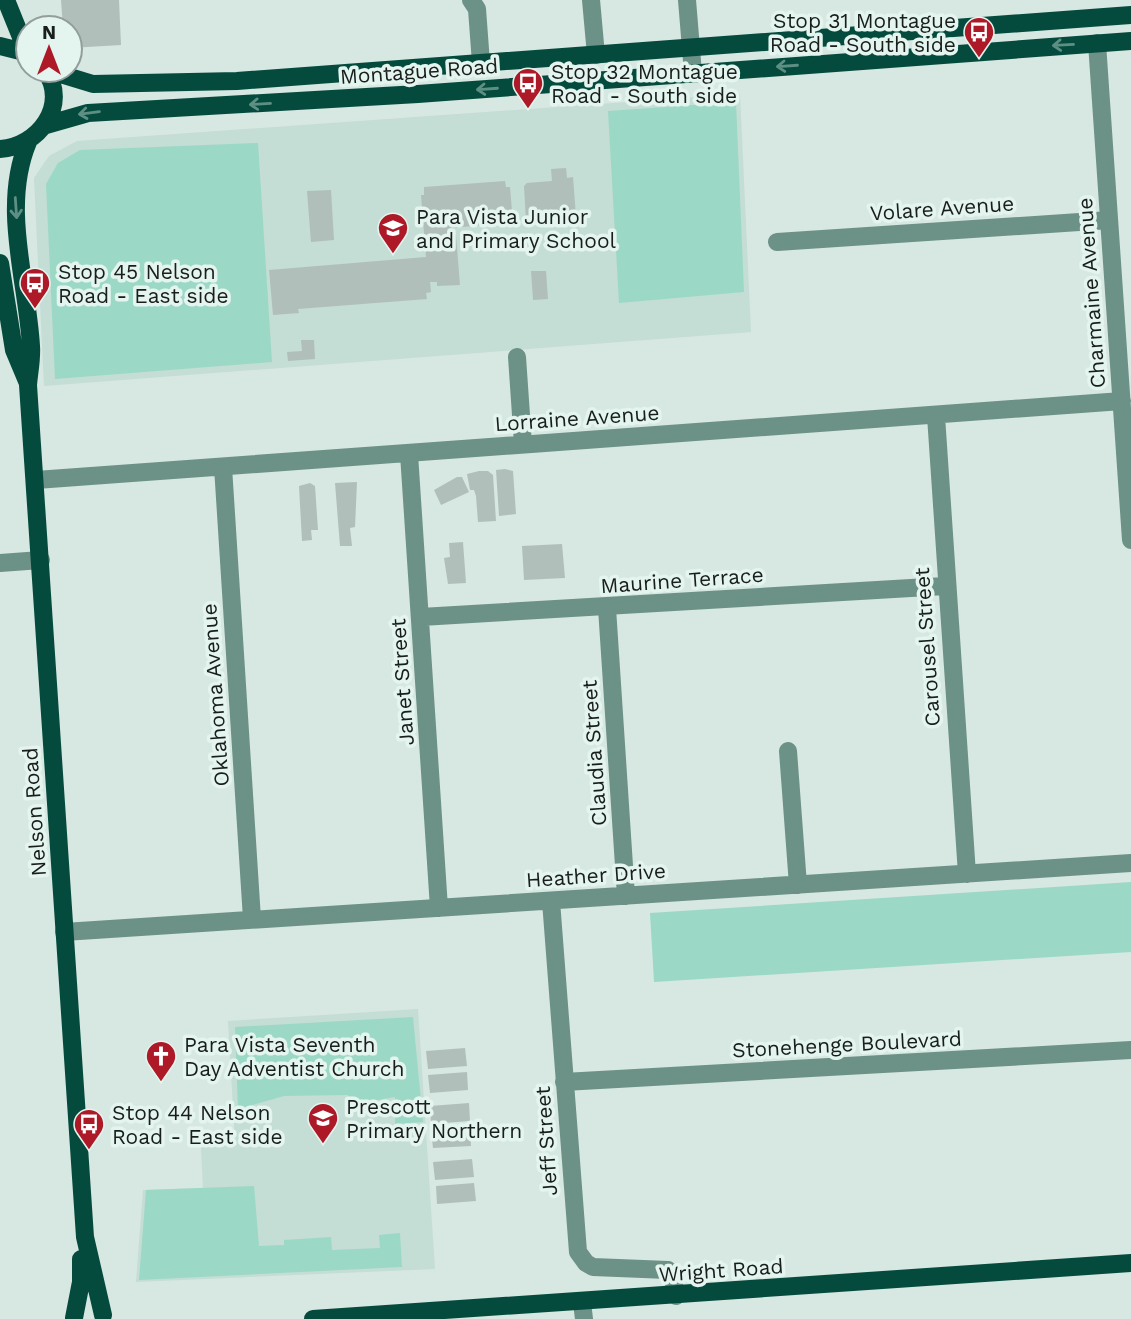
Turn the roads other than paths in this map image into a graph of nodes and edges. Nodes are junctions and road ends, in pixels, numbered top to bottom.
1 (6, 0) edge
2 (471, 0) edge
3 (591, 0) edge
4 (687, 0) edge
5 (1131, 15) edge
6 (1095, 18) junction
7 (14, 20) edge
8 (1131, 41) edge
9 (1097, 43) junction
10 (691, 47) junction
11 (596, 55) junction
12 (481, 63) junction
13 (693, 73) junction
14 (84, 83) edge
15 (51, 84) edge
16 (46, 125) junction
17 (28, 142) junction
18 (0, 149) edge
19 (1109, 220) junction
20 (777, 242) dead end
21 (0, 263) edge
22 (517, 357) dead end
23 (28, 384) junction
24 (1122, 401) junction
25 (936, 416) junction
26 (523, 444) junction
27 (410, 454) junction
28 (223, 467) junction
29 (36, 480) junction
30 (1131, 529) edge
31 (41, 560) junction
32 (0, 563) edge
33 (945, 586) junction
34 (607, 608) junction
35 (421, 617) junction
36 (788, 751) dead end
37 (1131, 863) edge
38 (967, 874) junction
39 (797, 885) junction
40 (626, 896) junction
41 (551, 901) junction
42 (439, 908) junction
43 (252, 919) junction
44 (64, 932) junction
45 (1131, 1050) edge
46 (564, 1082) junction
47 (85, 1237) junction
48 (1131, 1264) edge
49 (676, 1296) junction
50 (583, 1310) edge
51 (106, 1317) edge
52 (73, 1318) edge
53 (313, 1319) edge

1 - 7 main road
2 - 12 street
3 - 11 street
4 - 10 street
5 - 6 main road, Montague Road
6 - 9 main road
6 - 10 main road, Montague Road
8 - 9 main road, Montague Road
9 -> 13 main road, Montague Road
9 - 19 street, Charmaine Avenue
10 - 11 main road, Montague Road
10 - 13 street
11 - 12 main road, Montague Road
12 - 14 main road, Montague Road
13 -> 16 main road, Montague Road
15 - 16 main road
16 - 17 main road
17 - 18 main road
17 -> 23 main road, Nelson Road
19 - 20 street, Volare Avenue
19 - 24 street, Charmaine Avenue
21 - 23 main road, Nelson Road
22 - 26 street
23 - 29 main road, Nelson Road
24 - 25 street, Lorraine Avenue
24 - 30 street, Charmaine Avenue
25 - 26 street, Lorraine Avenue
25 - 33 street, Carousel Street
26 - 27 street, Lorraine Avenue
27 - 28 street, Lorraine Avenue
27 - 35 street, Janet Street
28 - 29 street, Lorraine Avenue
28 - 43 street, Oklahoma Avenue
29 - 31 main road, Nelson Road
31 - 32 street
31 - 44 main road, Nelson Road
33 - 34 street, Maurine Terrace
33 - 38 street, Carousel Street
34 - 35 street, Maurine Terrace
34 - 40 street, Claudia Street
35 - 42 street, Janet Street
36 - 39 street
37 - 38 street, Heather Drive
38 - 39 street, Heather Drive
39 - 40 street, Heather Drive
40 - 41 street, Heather Drive
41 - 42 street, Heather Drive
41 - 46 street, Jeff Street
42 - 43 street, Heather Drive
43 - 44 street, Heather Drive
44 - 47 main road, Nelson Road
45 - 46 street, Stonehenge Boulevard
46 - 49 street, Jeff Street
47 - 51 main road, Nelson Road
47 - 52 main road, Nelson Road
48 - 49 main road, Wright Road
49 - 50 main road, Wright Road
50 - 53 main road, Wright Road
51 - 52 main road

